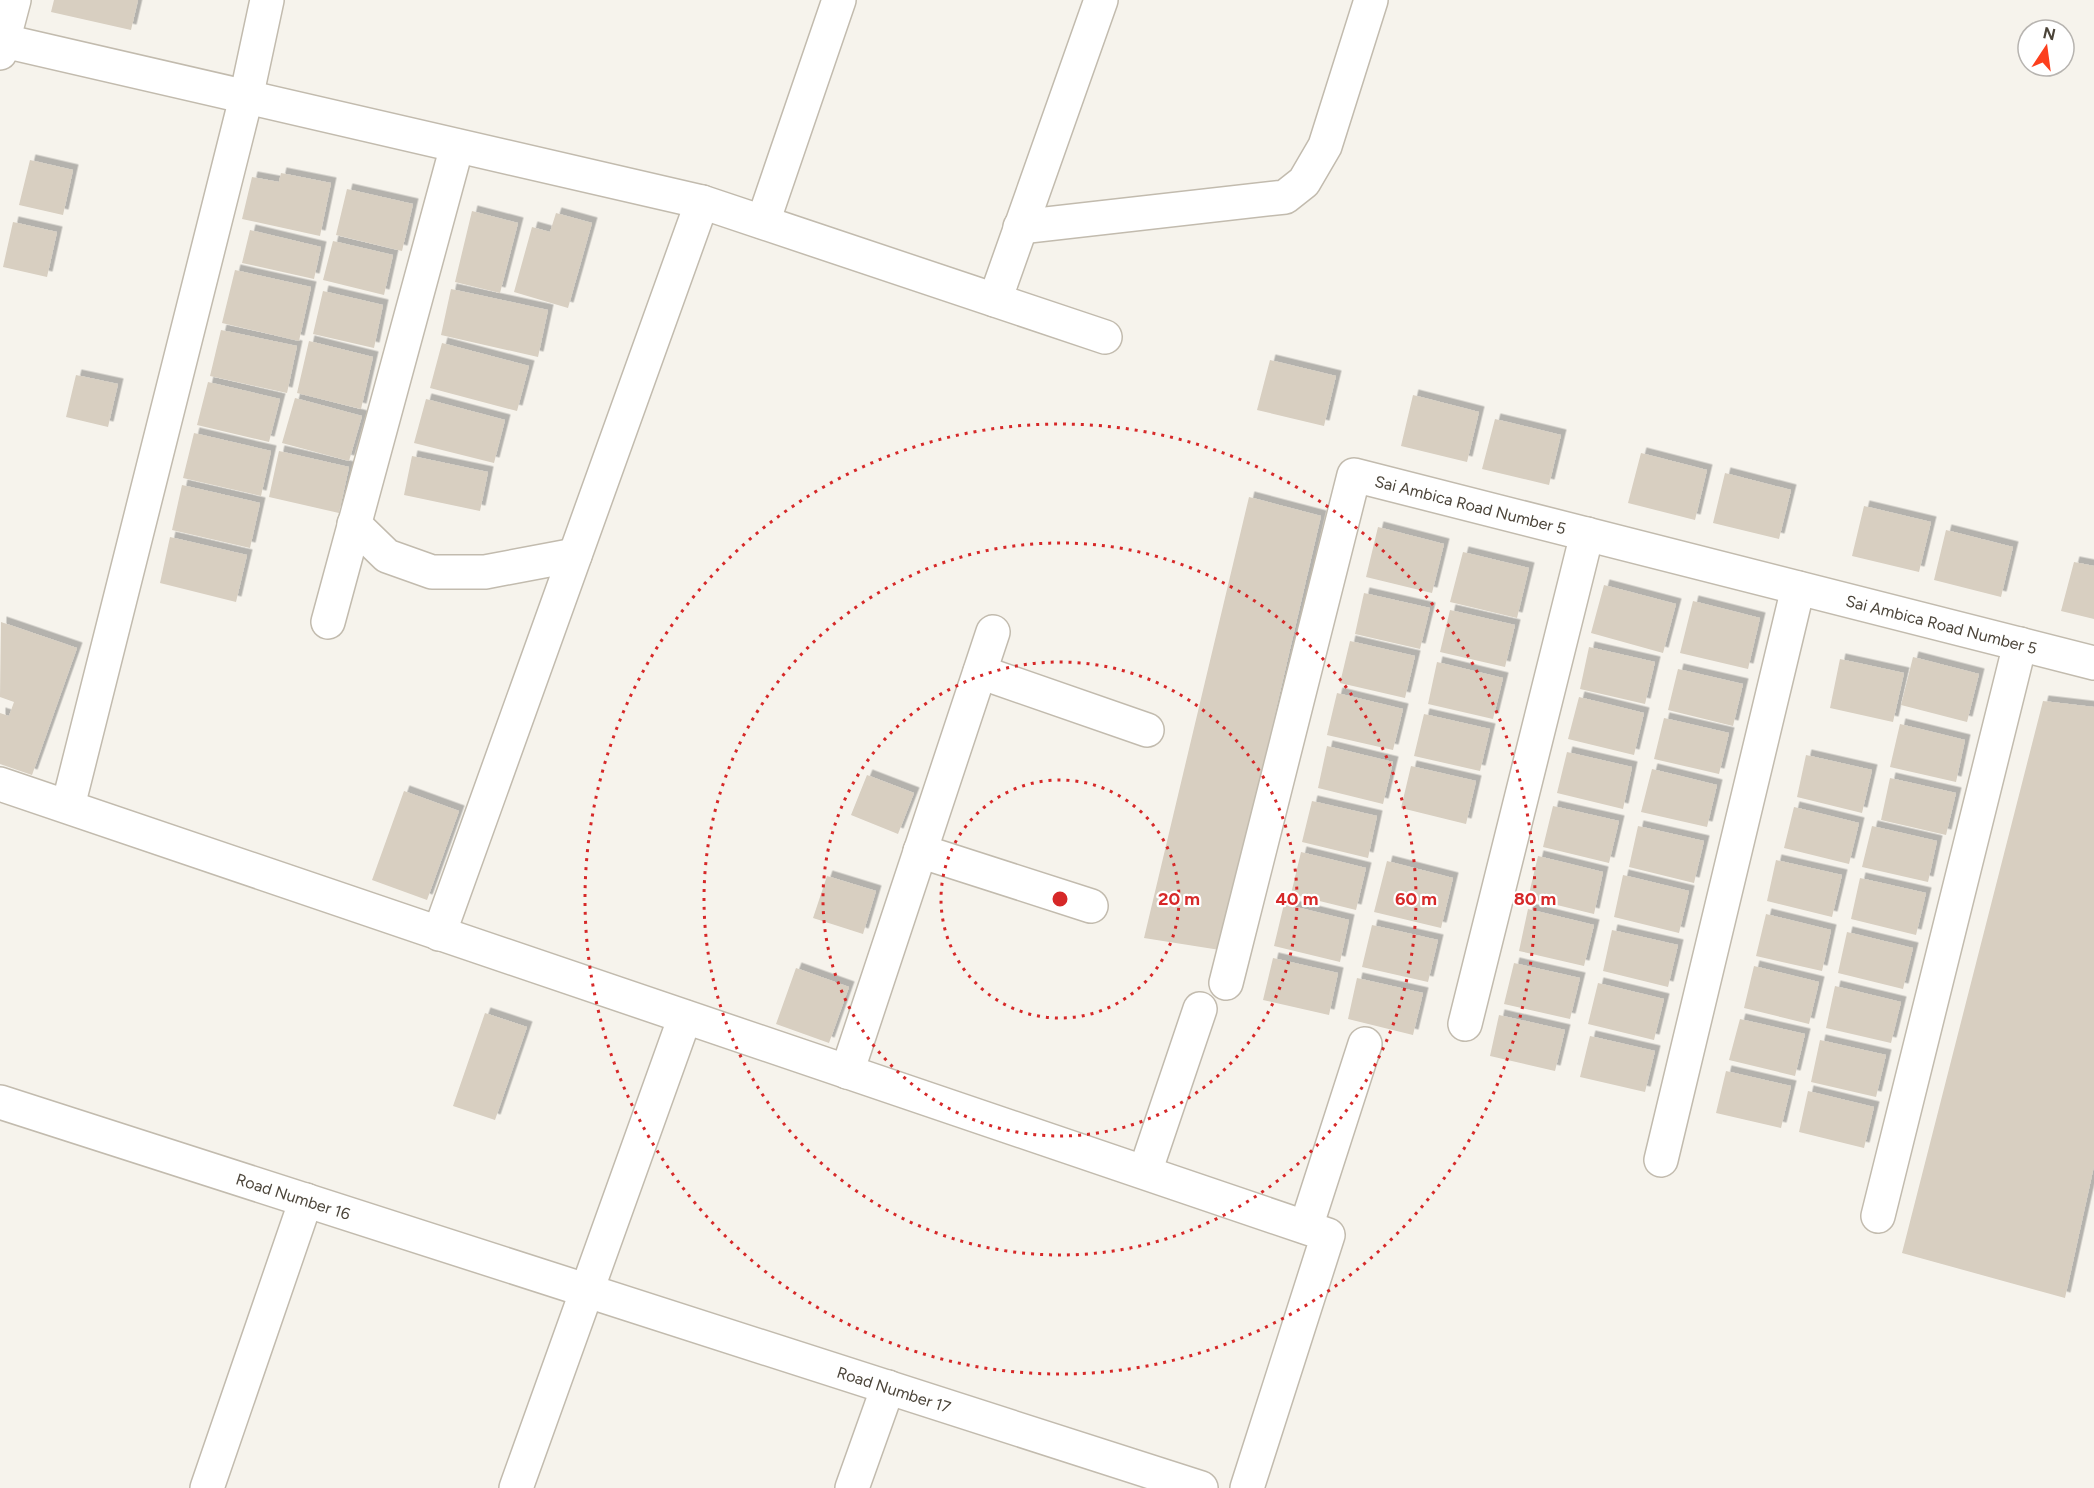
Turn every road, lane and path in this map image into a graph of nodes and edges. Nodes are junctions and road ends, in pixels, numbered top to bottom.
1 (14, 0) edge
2 (267, 0) edge
3 (839, 0) edge
4 (1101, 0) edge
5 (1371, 0) edge
6 (1, 45) edge
7 (246, 98) junction
8 (457, 147) junction
9 (702, 202) junction
10 (763, 222) junction
11 (1020, 227) junction
12 (995, 300) junction
13 (1105, 337) dead end
14 (354, 525) junction
15 (1587, 534) junction
16 (575, 555) junction
17 (1798, 588) junction
18 (328, 622) dead end
19 (993, 632) dead end
20 (2020, 644) junction
21 (2094, 663) edge
22 (980, 672) junction
23 (1147, 730) dead end
24 (0, 784) edge
25 (68, 806) junction
26 (920, 851) junction
27 (1091, 906) dead end
28 (439, 934) junction
29 (1226, 983) dead end
30 (1200, 1009) dead end
31 (685, 1017) junction
32 (1465, 1024) dead end
33 (1365, 1044) dead end
34 (847, 1072) junction
35 (0, 1102) edge
36 (1661, 1160) dead end
37 (1145, 1172) junction
38 (306, 1200) junction
39 (1878, 1216) dead end
40 (1317, 1231) junction
41 (587, 1291) junction
42 (888, 1387) junction
43 (207, 1488) edge
44 (516, 1488) edge
45 (852, 1488) edge
46 (1201, 1488) edge
47 (1246, 1488) edge

1 - 6 street
2 - 7 street
3 - 10 street
4 - 11 street
5 - 11 street
6 - 7 street
7 - 8 street
7 - 25 street
8 - 9 street
8 - 14 street
9 - 10 street
9 - 16 street
10 - 12 street
11 - 12 street
12 - 13 street
14 - 16 street
14 - 18 street
15 - 17 street, Sai Ambica Road Number 5
15 - 29 street, Sai Ambica Road Number 5
15 - 32 street
16 - 28 street
17 - 20 street, Sai Ambica Road Number 5
17 - 36 street
19 - 22 street
20 - 21 street, Sai Ambica Road Number 5
20 - 39 street
22 - 23 street
22 - 26 street
24 - 25 street
25 - 28 street
26 - 27 street
26 - 34 street
28 - 31 street
30 - 37 street
31 - 34 street
31 - 41 street
33 - 40 street
34 - 37 street
35 - 38 street, Road Number 16
37 - 40 street
38 - 41 street, Road Number 16
38 - 43 street
40 - 47 street
41 - 42 street, Road Number 17
41 - 44 street
42 - 45 street
42 - 46 street, Road Number 17

